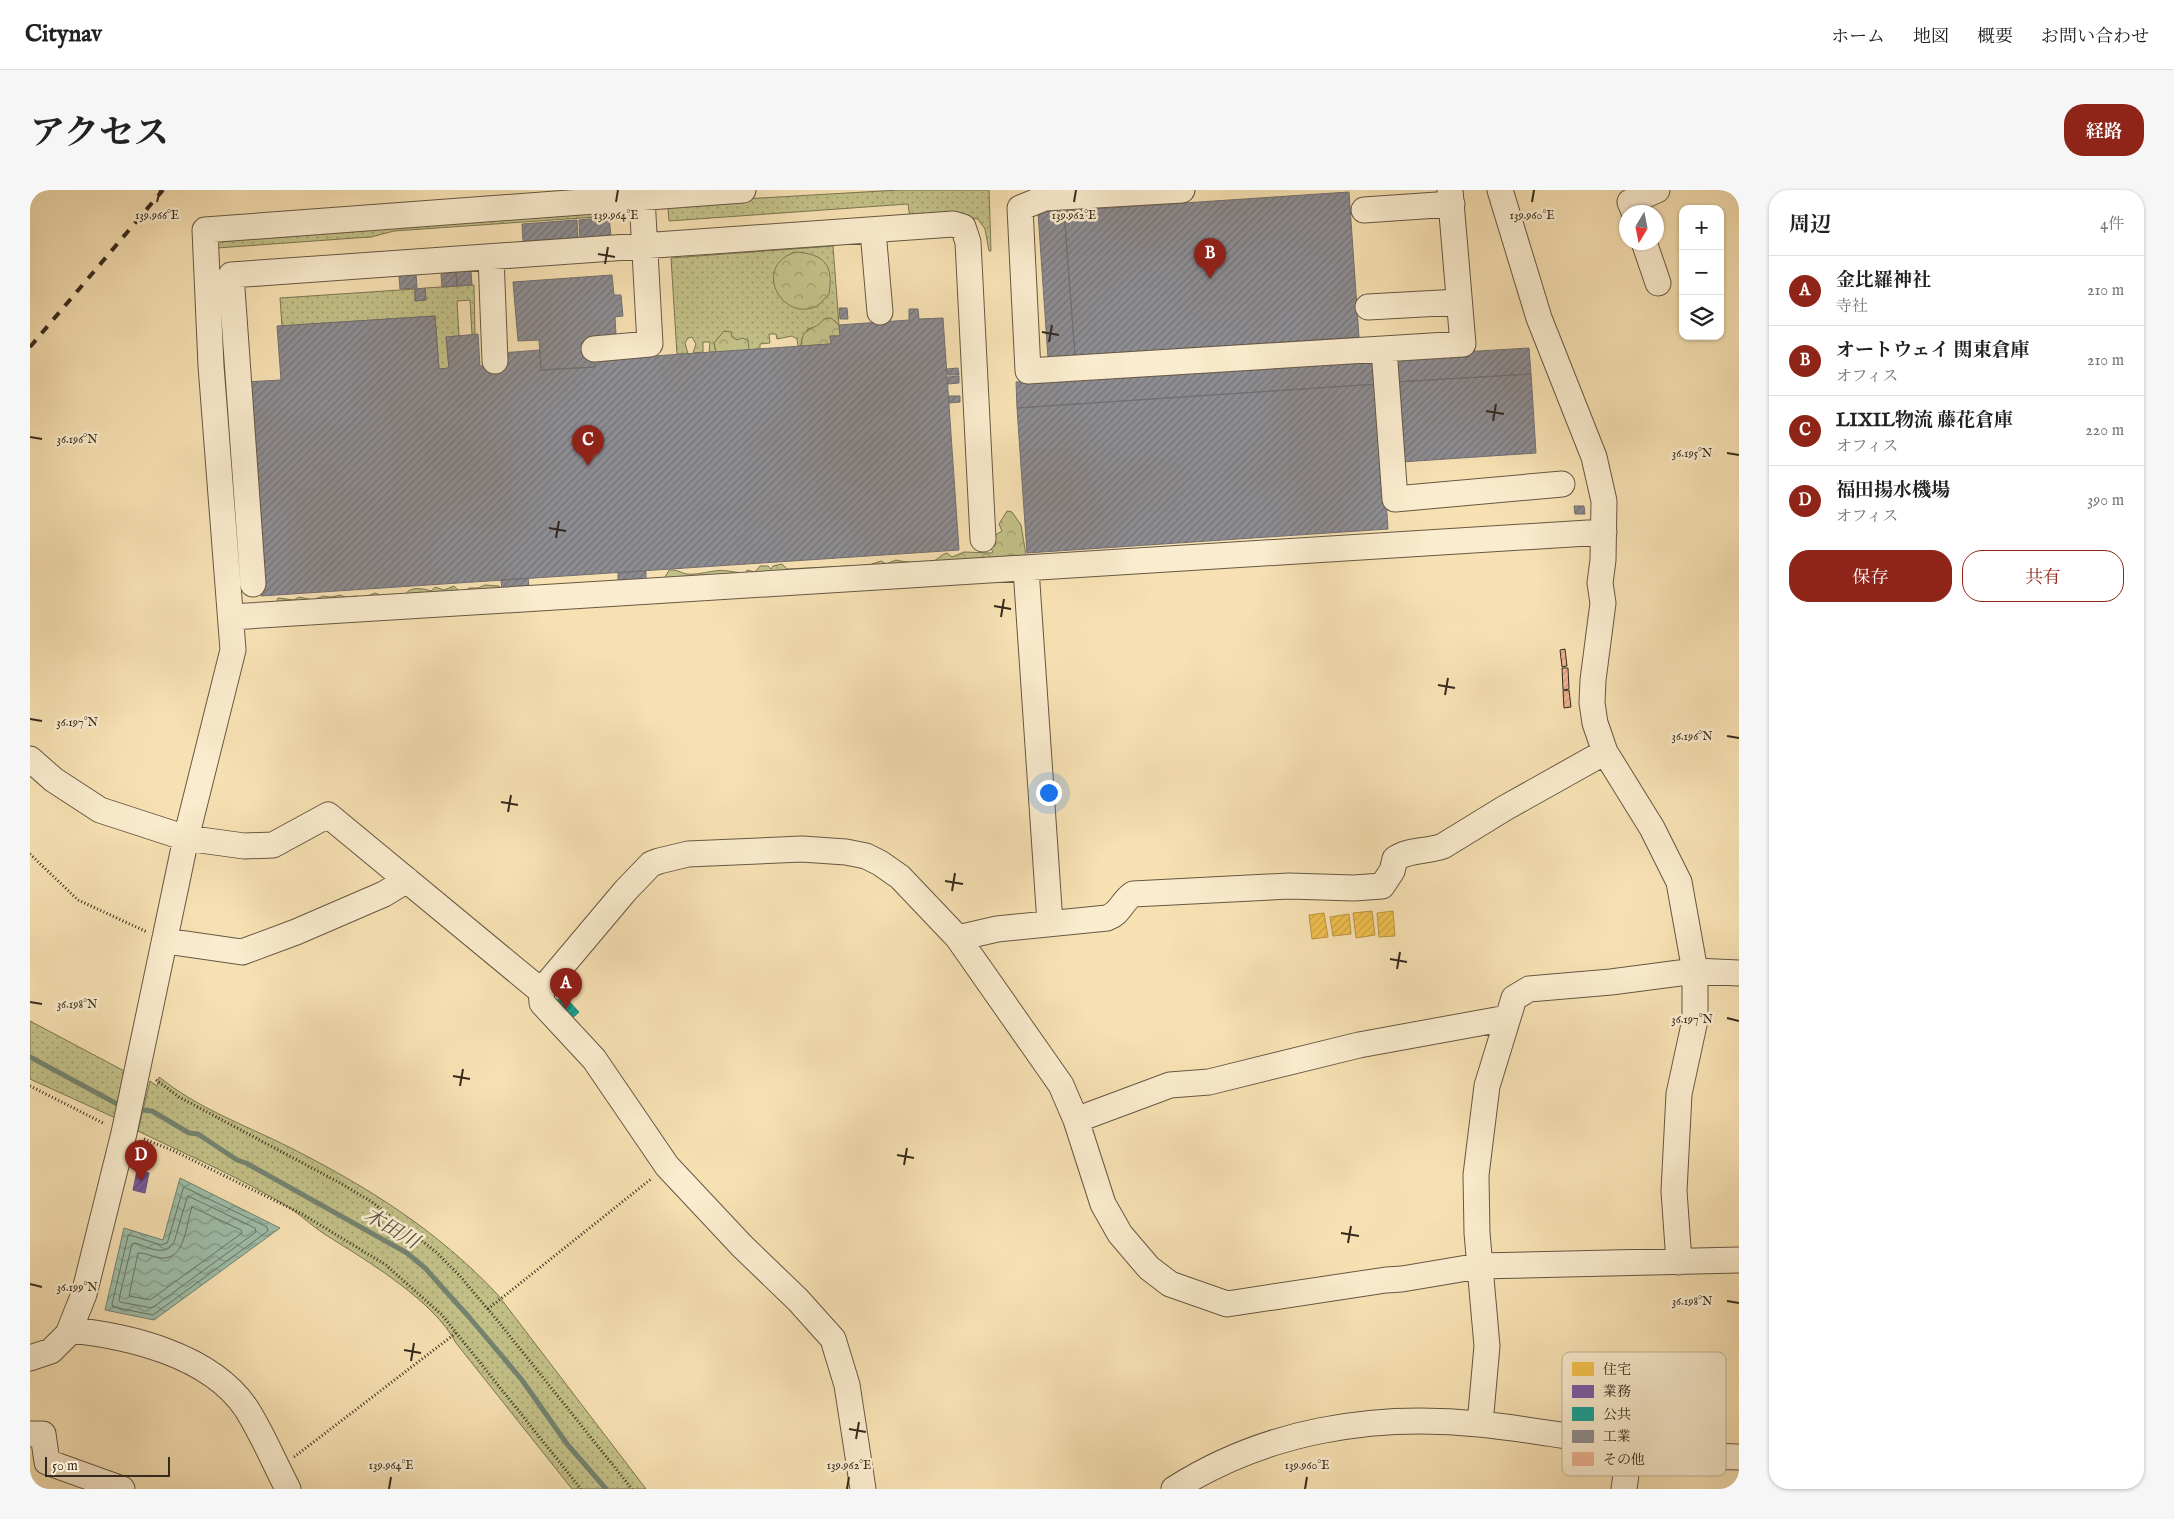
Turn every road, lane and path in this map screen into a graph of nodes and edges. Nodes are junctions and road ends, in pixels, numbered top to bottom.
1 (743, 190) edge
2 (1182, 190) edge
3 (1500, 190) edge
4 (1658, 190) edge
5 (1045, 194) edge
6 (642, 196) junction
7 (1451, 197) edge
8 (1631, 205) edge
9 (1364, 210) dead end
10 (873, 231) junction
11 (646, 246) junction
12 (1647, 250) edge
13 (491, 257) junction
14 (1658, 283) dead end
15 (1459, 302) junction
16 (1368, 307) dead end
17 (880, 312) dead end
18 (594, 349) dead end
19 (1384, 349) junction
20 (495, 361) dead end
21 (1562, 484) dead end
22 (1604, 532) junction
23 (983, 539) dead end
24 (1026, 569) junction
25 (253, 584) dead end
26 (231, 617) junction
27 (1605, 752) junction
28 (30, 759) edge
29 (186, 838) junction
30 (30, 854) edge
31 (407, 880) junction
32 (1050, 923) junction
33 (958, 938) junction
34 (166, 941) junction
35 (1695, 971) junction
36 (1739, 973) edge
37 (541, 991) junction
38 (1507, 1018) junction
39 (138, 1069) junction
40 (30, 1086) edge
41 (1076, 1120) junction
42 (124, 1133) junction
43 (667, 1166) junction
44 (1739, 1260) edge
45 (1679, 1262) junction
46 (1479, 1266) junction
47 (488, 1309) junction
48 (70, 1330) junction
49 (456, 1333) junction
50 (30, 1358) edge
51 (1480, 1424) junction
52 (30, 1434) edge
53 (1562, 1435) edge
54 (1726, 1456) edge
55 (1739, 1457) edge
56 (1626, 1476) edge
57 (283, 1479) edge
58 (122, 1489) edge
59 (580, 1489) edge
60 (632, 1489) edge
61 (863, 1489) edge
62 (1174, 1489) edge
63 (1624, 1489) edge

1 - 6 street
2 - 5 street
3 - 22 street
4 - 8 street
5 - 19 street
6 - 11 street
6 - 26 street
7 - 9 street
7 - 15 street
10 - 11 street
10 - 17 street
10 - 23 street
11 - 13 street
11 - 18 street
12 - 14 street
13 - 20 street
13 - 25 street
15 - 16 street
15 - 19 street
19 - 21 street
22 - 24 street
22 - 27 street
24 - 26 street
24 - 32 street
26 - 29 street
27 - 32 street
27 - 35 street
28 - 29 street
29 - 31 street
29 - 34 street
30 - 34 path
31 - 34 street
31 - 37 street
32 - 33 street
33 - 37 street
33 - 41 street
34 - 39 street
35 - 36 street
35 - 38 street
35 - 45 street
37 - 43 street
38 - 41 street
38 - 46 street
39 - 42 street
39 - 47 path
40 - 42 path
41 - 46 street
42 - 48 street
42 - 49 path
43 - 47 path
43 - 61 street
44 - 45 street
45 - 46 street
46 - 51 street
47 - 60 path
48 - 50 street
48 - 57 street
49 - 57 path
49 - 59 path
51 - 53 street
51 - 62 street
52 - 58 street
54 - 55 street
56 - 63 street

